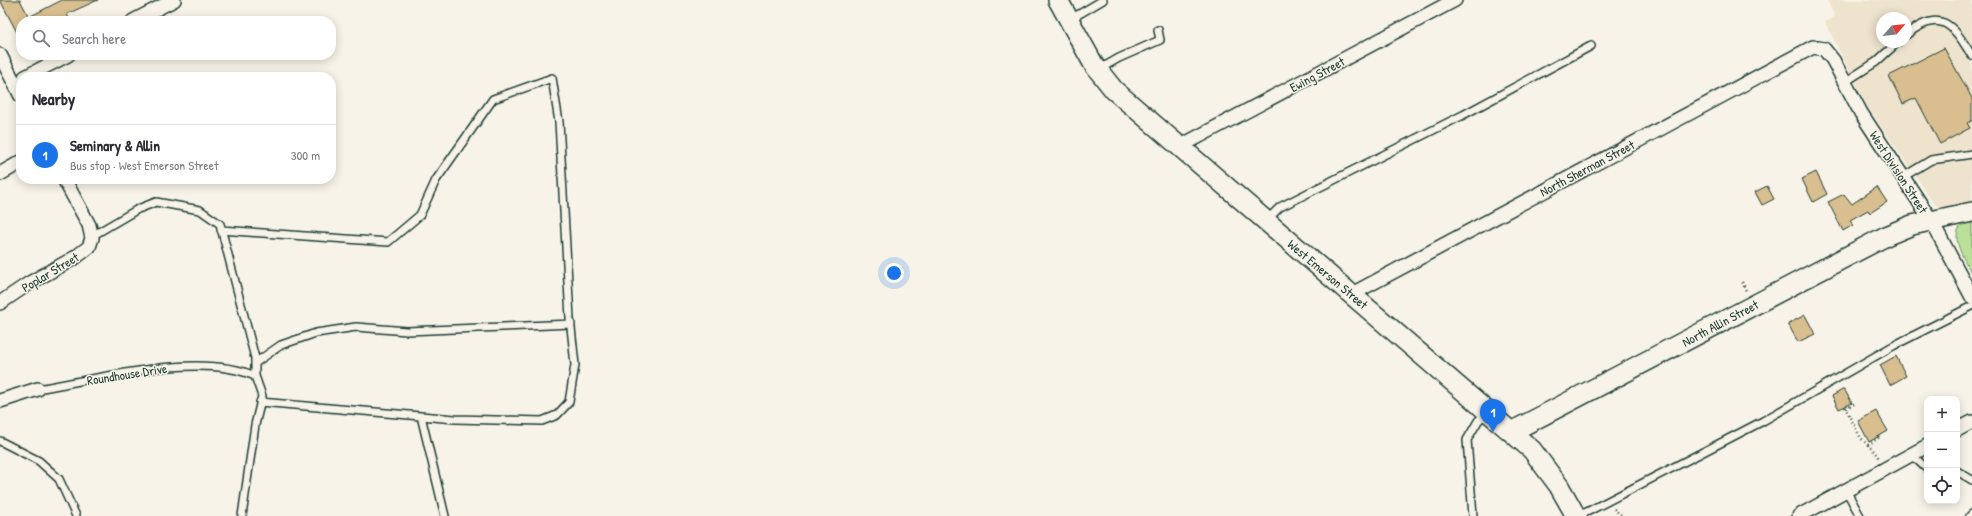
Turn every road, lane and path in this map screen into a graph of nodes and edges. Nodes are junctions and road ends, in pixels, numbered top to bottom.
1 (174, 0) edge
2 (1058, 0) edge
3 (1103, 0) edge
4 (1455, 0) edge
5 (143, 16) edge
6 (1073, 27) junction
7 (1158, 30) dead end
8 (1912, 31) edge
9 (1590, 46) dead end
10 (1891, 48) edge
11 (1824, 49) joint
12 (0, 55) edge
13 (1972, 56) edge
14 (58, 60) edge
15 (1098, 70) junction
16 (35, 72) edge
17 (16, 75) edge
18 (1845, 82) junction
19 (1179, 147) junction
20 (1972, 154) edge
21 (16, 165) edge
22 (0, 174) edge
23 (1903, 177) junction
24 (67, 184) edge
25 (1972, 212) edge
26 (1931, 220) junction
27 (1265, 221) junction
28 (221, 230) junction
29 (92, 236) junction
30 (1352, 294) junction
31 (1972, 297) edge
32 (0, 303) edge
33 (1972, 306) edge
34 (571, 324) junction
35 (255, 363) junction
36 (255, 376) junction
37 (38, 389) joint
38 (0, 401) edge
39 (260, 402) junction
40 (1856, 403) dead end
41 (1488, 412) junction
42 (421, 416) junction
43 (1972, 422) edge
44 (1960, 428) edge
45 (1511, 432) junction
46 (1881, 436) dead end
47 (0, 442) edge
48 (1868, 445) junction
49 (1924, 448) edge
50 (1911, 454) junction
51 (1881, 461) dead end
52 (1926, 468) edge
53 (1960, 473) edge
54 (1972, 480) edge
55 (1846, 490) junction
56 (76, 516) edge
57 (242, 516) edge
58 (445, 516) edge
59 (1473, 516) edge
60 (1577, 516) edge
61 (1799, 516) edge
62 (1860, 516) edge

1 - 5 street
2 - 6 street, West Emerson Street
3 - 6 lane
4 - 19 street, Ewing Street
6 - 15 street, West Emerson Street
7 - 15 lane
8 - 13 lane
9 - 27 lane
10 - 18 lane
11 - 18 street, West Division Street
11 - 30 street, North Sherman Street
12 - 17 street
14 - 16 street
15 - 19 street, West Emerson Street
18 - 23 street, West Division Street
19 - 27 street, West Emerson Street
20 - 23 lane
21 - 22 street
23 - 26 street, West Division Street
24 - 29 street
25 - 26 street, North Allin Street
26 - 31 street, West Division Street
26 - 45 street, North Allin Street
27 - 30 street, West Emerson Street
28 - 29 lane
28 - 34 lane
28 - 35 lane
29 - 32 street, Poplar Street
30 - 41 street, West Emerson Street
33 - 60 lane
34 - 35 lane
34 - 42 lane
35 - 36 lane
36 - 37 lane, Roundhouse Drive
36 - 39 lane
37 - 38 street, Roundhouse Drive
39 - 42 lane
39 - 57 lane
40 - 48 path
41 - 45 street, West Emerson Street
41 - 59 lane
42 - 58 lane
43 - 44 street
45 - 60 street, West Emerson Street
46 - 48 path
47 - 56 lane
48 - 51 path
49 - 50 street
50 - 52 lane
50 - 55 street
53 - 54 lane
55 - 61 street
55 - 62 lane

